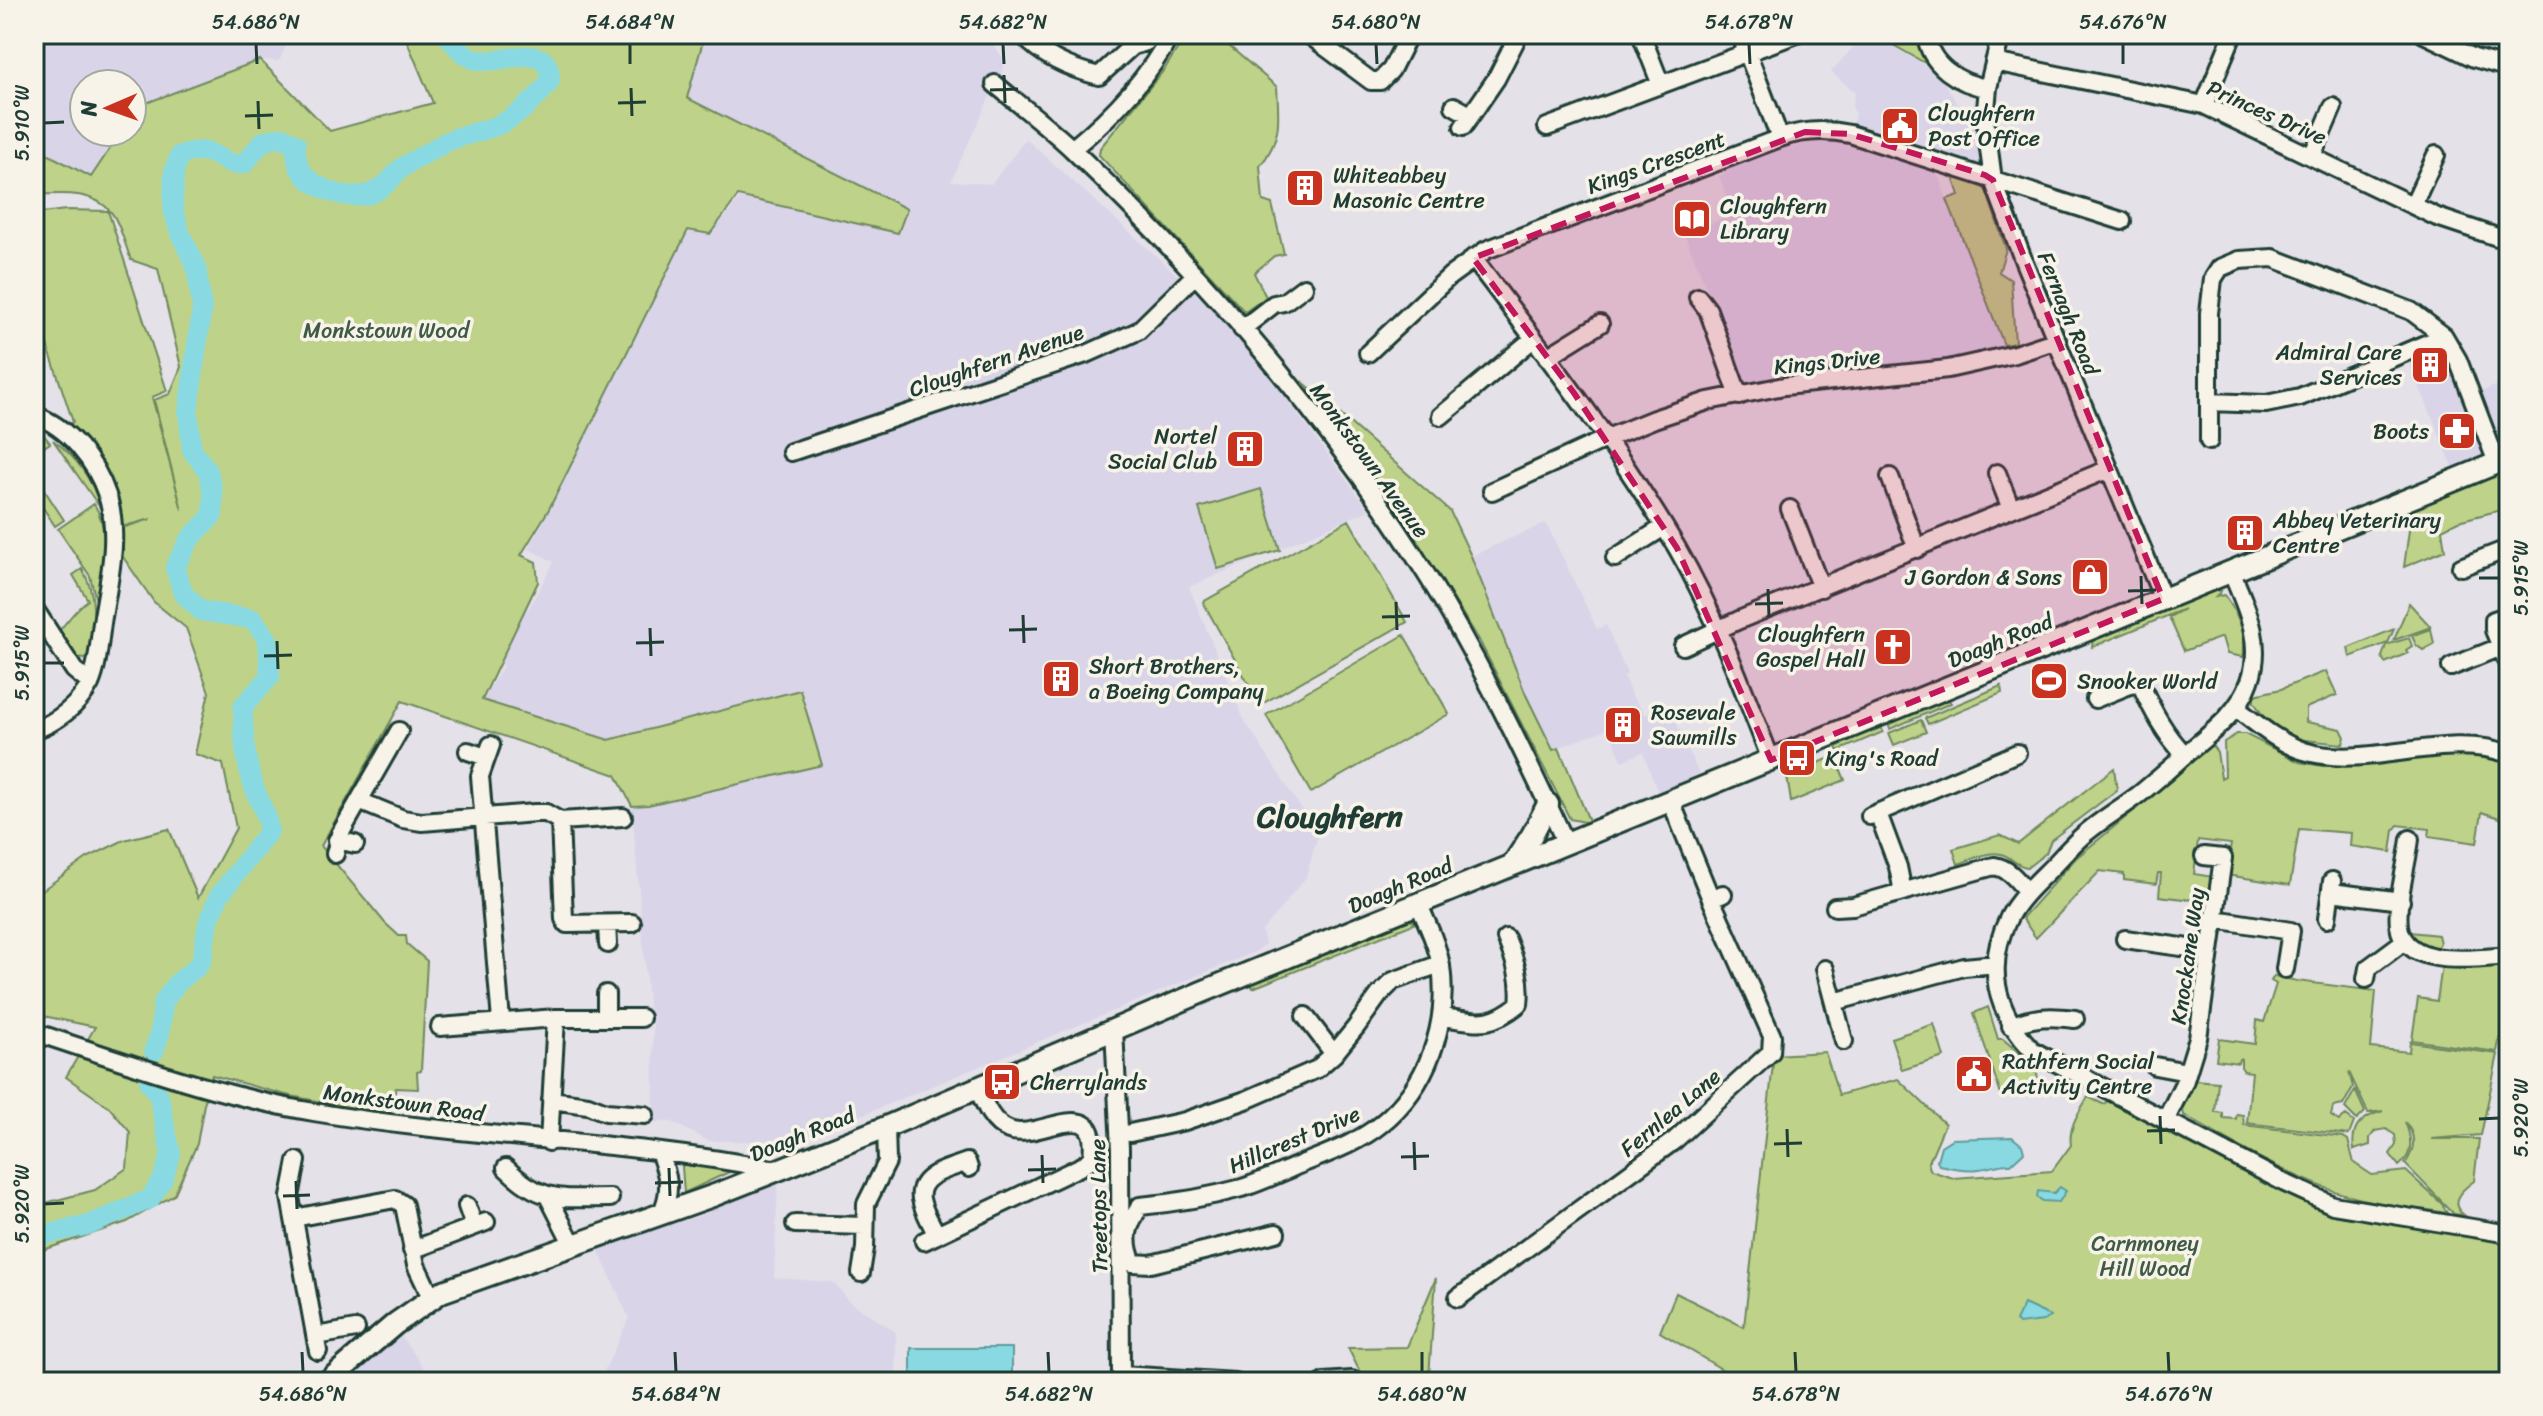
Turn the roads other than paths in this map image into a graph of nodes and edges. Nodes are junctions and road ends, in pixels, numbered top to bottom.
1 (1026, 34) edge
2 (1171, 34) edge
3 (1308, 34) edge
4 (1409, 34) edge
5 (1519, 34) edge
6 (1641, 34) edge
7 (1740, 34) edge
8 (1797, 34) edge
9 (1926, 34) edge
10 (2001, 34) edge
11 (2233, 34) edge
12 (2424, 34) edge
13 (1143, 38) edge
14 (1163, 50) junction
15 (1747, 52) junction
16 (1994, 62) junction
17 (2509, 68) edge
18 (995, 84) dead end
19 (1661, 85) junction
20 (1988, 88) junction
21 (2204, 105) junction
22 (1454, 106) dead end
23 (2333, 107) dead end
24 (1547, 127) dead end
25 (1780, 138) junction
26 (1072, 149) junction
27 (2436, 155) dead end
28 (2312, 156) junction
29 (1993, 180) junction
30 (2413, 205) junction
31 (2122, 221) dead end
32 (2509, 241) edge
33 (1473, 258) junction
34 (1195, 275) junction
35 (1304, 287) dead end
36 (1698, 297) dead end
37 (1600, 324) dead end
38 (1242, 329) junction
39 (2444, 336) junction
40 (1533, 339) junction
41 (2057, 340) junction
42 (1368, 353) dead end
43 (1547, 357) junction
44 (1739, 396) junction
45 (2209, 402) junction
46 (34, 415) edge
47 (1441, 416) dead end
48 (1605, 439) junction
49 (2209, 441) dead end
50 (791, 452) dead end
51 (2503, 460) edge
52 (2109, 469) junction
53 (1997, 473) dead end
54 (1890, 477) dead end
55 (1492, 491) dead end
56 (1790, 509) dead end
57 (2011, 509) junction
58 (1664, 527) junction
59 (1917, 549) junction
60 (2509, 552) edge
61 (1615, 558) dead end
62 (2461, 567) dead end
63 (2231, 571) junction
64 (1821, 588) junction
65 (2163, 599) junction
66 (35, 610) edge
67 (2509, 615) edge
68 (1717, 630) junction
69 (1683, 646) dead end
70 (2500, 647) junction
71 (2451, 667) dead end
72 (2509, 667) edge
73 (90, 683) junction
74 (2095, 699) dead end
75 (2236, 708) junction
76 (34, 730) edge
77 (399, 731) dead end
78 (468, 751) dead end
79 (2017, 753) dead end
80 (2509, 754) edge
81 (2185, 755) junction
82 (1771, 760) junction
83 (1670, 799) junction
84 (359, 801) junction
85 (1548, 804) junction
86 (484, 817) junction
87 (623, 817) dead end
88 (560, 821) junction
89 (2410, 839) dead end
90 (1566, 843) junction
91 (355, 844) dead end
92 (2204, 856) dead end
93 (1513, 864) junction
94 (1903, 892) junction
95 (2027, 892) junction
96 (2401, 901) junction
97 (1418, 903) junction
98 (1835, 907) dead end
99 (2215, 919) junction
100 (2327, 919) dead end
101 (632, 923) dead end
102 (607, 924) junction
103 (1506, 938) dead end
104 (2125, 939) dead end
105 (2403, 942) junction
106 (608, 944) dead end
107 (2210, 951) junction
108 (2509, 956) edge
109 (1440, 964) junction
110 (1996, 964) junction
111 (1825, 969) dead end
112 (2285, 969) dead end
113 (2366, 979) dead end
114 (606, 994) dead end
115 (1834, 1002) junction
116 (1305, 1016) dead end
117 (606, 1017) junction
118 (1442, 1017) junction
119 (556, 1018) junction
120 (641, 1018) dead end
121 (2075, 1019) dead end
122 (501, 1021) junction
123 (2011, 1026) junction
124 (440, 1027) dead end
125 (1114, 1029) junction
126 (34, 1032) edge
127 (1844, 1041) dead end
128 (1334, 1054) junction
129 (2155, 1066) dead end
130 (2187, 1072) junction
131 (977, 1086) junction
132 (551, 1100) junction
133 (636, 1110) dead end
134 (2165, 1121) junction
135 (886, 1127) junction
136 (1130, 1133) dead end
137 (549, 1142) junction
138 (659, 1152) junction
139 (297, 1161) dead end
140 (506, 1168) dead end
141 (969, 1168) dead end
142 (777, 1170) junction
143 (549, 1198) junction
144 (610, 1198) dead end
145 (467, 1206) dead end
146 (661, 1214) junction
147 (294, 1218) junction
148 (795, 1224) dead end
149 (865, 1226) junction
150 (1276, 1233) dead end
151 (2509, 1234) edge
152 (573, 1245) junction
153 (412, 1250) junction
154 (861, 1273) dead end
155 (431, 1297) junction
156 (1458, 1298) dead end
157 (356, 1329) dead end
158 (1121, 1379) edge
159 (1352, 1380) dead end
160 (327, 1382) edge
161 (1235, 1382) edge
162 (1324, 1382) edge

1 - 13 street
2 - 14 street
3 - 4 street
5 - 22 street
6 - 19 street
7 - 15 street
8 - 15 street
9 - 20 street
10 - 16 street, Fernagh Road
11 - 21 street
12 - 17 street
13 - 14 street
14 - 26 street
15 - 19 street
15 - 25 street
16 - 20 street, Fernagh Road
16 - 21 street, Princes Drive
18 - 26 street, Monkstown Avenue
19 - 24 street
20 - 29 street, Fernagh Road
21 - 28 street, Princes Drive
23 - 28 street
25 - 29 street, Kings Crescent
25 - 33 street, Kings Crescent
26 - 34 street, Monkstown Avenue
27 - 30 street
28 - 30 street, Princes Drive
29 - 31 street, Kings Crescent
29 - 41 street, Fernagh Road
30 - 32 street, Princes Drive
33 - 40 street
33 - 42 street, Kings Crescent
34 - 38 street, Monkstown Avenue
34 - 50 street, Cloughfern Avenue
35 - 38 street
36 - 44 street
37 - 43 street
38 - 85 street, Monkstown Avenue
39 - 45 street
39 - 45 street
39 - 51 street
40 - 43 street
40 - 47 street
41 - 44 street, Kings Drive
41 - 52 street, Fernagh Road
43 - 48 street
44 - 48 street, Kings Drive
45 - 49 street
46 - 73 street
48 - 55 street, Kings Drive
48 - 58 street
51 - 63 main road, Doagh Road
52 - 57 street
52 - 65 street, Fernagh Road
53 - 57 street
54 - 59 street
56 - 64 street
57 - 59 street
58 - 61 street
58 - 68 street
59 - 64 street
60 - 62 street
63 - 65 main road, Doagh Road
63 - 75 street
64 - 68 street
65 - 82 main road, Doagh Road
66 - 73 street
67 - 70 street
68 - 69 street
68 - 82 street
70 - 71 street
70 - 72 street
73 - 76 street
74 - 81 street
75 - 80 street
75 - 81 street
77 - 84 street
78 - 86 street
79 - 94 street
81 - 95 street
82 - 83 main road, Doagh Road
83 - 90 main road, Doagh Road
83 - 156 street, Fernlea Lane
84 - 86 street
84 - 91 street
85 - 90 street, Monkstown Avenue
85 - 93 main road
86 - 88 street
86 - 122 street
87 - 88 street
88 - 102 street
89 - 96 street
90 - 93 main road, Doagh Road
92 - 99 street, Knockane Way
93 - 97 main road, Doagh Road
94 - 95 street
94 - 98 street
95 - 110 street
96 - 100 street
96 - 105 street
97 - 109 street, Hillcrest Drive
97 - 125 main road, Doagh Road
99 - 107 street, Knockane Way
99 - 112 street
101 - 102 street
102 - 106 street
103 - 118 street
104 - 107 street
105 - 108 street
105 - 113 street
107 - 130 street, Knockane Way
109 - 118 street, Hillcrest Drive
109 - 128 street
110 - 115 street
110 - 123 street
111 - 115 street
114 - 117 street
115 - 127 street
116 - 128 street
117 - 119 street
117 - 120 street
118 - 150 street, Hillcrest Drive
119 - 122 street
119 - 132 street
121 - 123 street
122 - 124 street
123 - 134 street
125 - 131 main road, Doagh Road
125 - 158 street, Treetops Lane
126 - 137 street, Monkstown Road
128 - 136 street
129 - 130 street
130 - 134 street, Knockane Way
131 - 135 main road, Doagh Road
131 - 141 street
132 - 133 street
132 - 137 street
134 - 151 street
135 - 142 main road, Doagh Road
135 - 149 street
137 - 138 street, Monkstown Road
138 - 142 street, Monkstown Road
138 - 146 street
139 - 147 street
140 - 143 street
142 - 146 main road, Doagh Road
143 - 144 street
143 - 152 street
145 - 153 street
146 - 152 main road, Doagh Road
147 - 153 street
147 - 157 street
148 - 149 street
149 - 154 street
152 - 155 main road, Doagh Road
153 - 155 street
155 - 160 main road, Doagh Road
158 - 161 street
159 - 162 street

